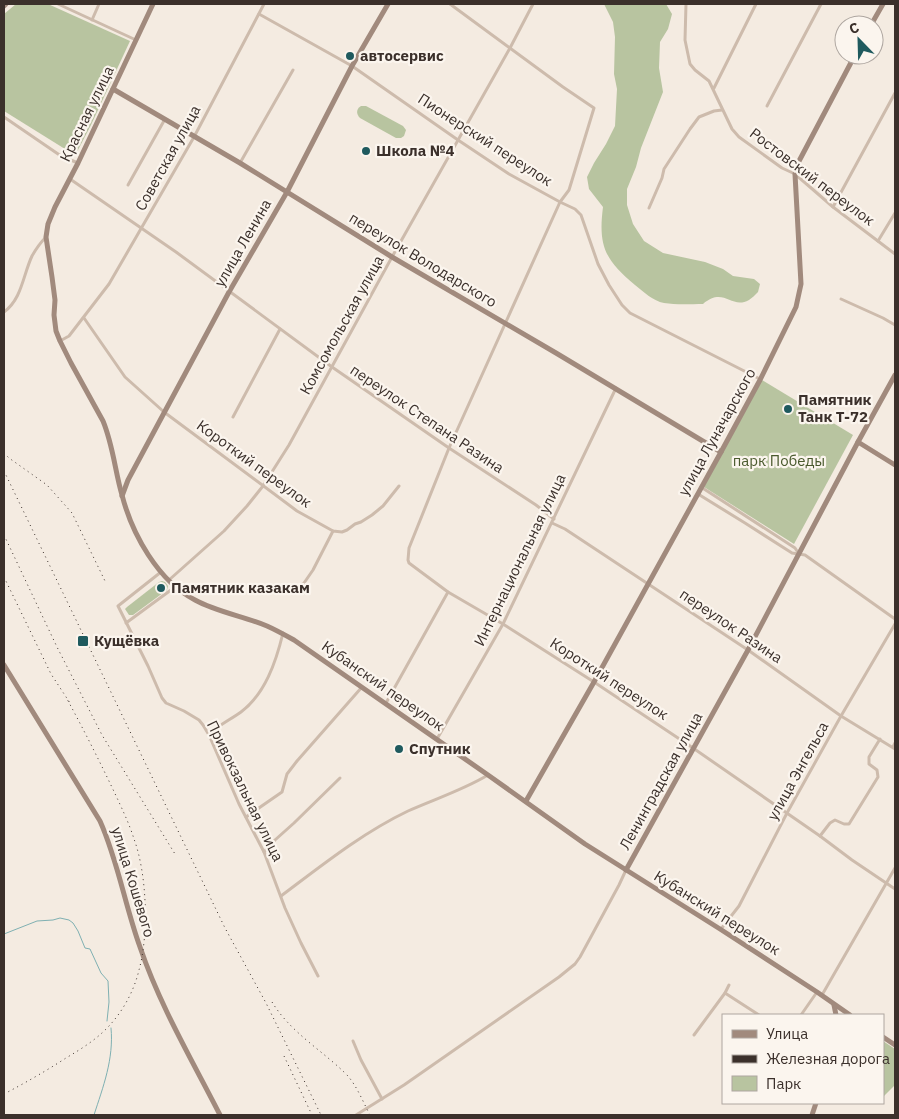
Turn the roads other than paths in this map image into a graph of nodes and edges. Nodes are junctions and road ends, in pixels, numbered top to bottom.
1 (58, 4) edge
2 (99, 4) edge
3 (154, 4) edge
4 (264, 4) edge
5 (388, 4) edge
6 (450, 4) edge
7 (533, 4) edge
8 (686, 4) edge
9 (756, 4) edge
10 (821, 4) edge
11 (883, 4) edge
12 (259, 14) junction
13 (877, 15) edge
14 (92, 20) junction
15 (136, 40) junction
16 (510, 48) junction
17 (850, 65) edge
18 (352, 66) junction
19 (293, 70) dead end
20 (113, 89) junction
21 (713, 89) junction
22 (895, 93) edge
23 (767, 106) dead end
24 (722, 110) junction
25 (4, 117) edge
26 (165, 120) junction
27 (194, 137) junction
28 (458, 140) junction
29 (78, 163) junction
30 (240, 163) junction
31 (794, 174) junction
32 (69, 178) junction
33 (128, 185) dead end
34 (287, 192) junction
35 (560, 202) junction
36 (833, 207) junction
37 (649, 208) dead end
38 (895, 213) edge
39 (141, 229) junction
40 (46, 237) junction
41 (878, 241) junction
42 (895, 254) edge
43 (392, 257) junction
44 (229, 292) junction
45 (840, 299) dead end
46 (4, 312) edge
47 (54, 315) joint
48 (84, 318) junction
49 (505, 324) junction
50 (895, 325) edge
51 (280, 329) junction
52 (60, 341) junction
53 (332, 367) junction
54 (895, 375) edge
55 (760, 380) junction
56 (616, 388) junction
57 (164, 412) junction
58 (233, 417) dead end
59 (858, 442) junction
60 (449, 448) junction
61 (721, 452) junction
62 (895, 465) edge
63 (263, 486) junction
64 (399, 486) dead end
65 (701, 488) junction
66 (697, 494) junction
67 (122, 496) junction
68 (553, 521) junction
69 (333, 531) junction
70 (799, 554) junction
71 (161, 572) junction
72 (169, 580) junction
73 (648, 584) junction
74 (175, 587) junction
75 (297, 588) dead end
76 (448, 592) junction
77 (895, 619) edge
78 (126, 623) junction
79 (504, 624) junction
80 (895, 624) edge
81 (283, 633) junction
82 (748, 650) junction
83 (4, 665) edge
84 (594, 682) junction
85 (362, 687) junction
86 (386, 703) junction
87 (841, 716) junction
88 (209, 735) junction
89 (438, 739) junction
90 (880, 739) junction
91 (895, 743) edge
92 (693, 748) junction
93 (894, 748) edge
94 (488, 775) junction
95 (340, 778) dead end
96 (526, 801) junction
97 (787, 813) junction
98 (246, 817) junction
99 (820, 836) junction
100 (264, 852) junction
101 (895, 868) edge
102 (626, 870) junction
103 (887, 883) junction
104 (895, 889) edge
105 (281, 896) junction
106 (720, 929) junction
107 (318, 976) dead end
108 (729, 984) dead end
109 (725, 993) junction
110 (820, 994) junction
111 (833, 1004) junction
112 (757, 1014) edge
113 (802, 1014) edge
114 (836, 1014) edge
115 (848, 1014) edge
116 (694, 1035) dead end
117 (884, 1038) edge
118 (353, 1041) dead end
119 (895, 1045) edge
120 (382, 1099) junction
121 (220, 1115) edge
122 (356, 1115) edge

1 - 14 street
2 - 14 street
3 - 15 street, Красная улица
4 - 12 street, Советская улица
5 - 18 street, улица Ленина
6 - 16 street
7 - 16 street, Комсомольская улица
8 - 21 street, Ростовский переулок
9 - 21 street
10 - 23 street
11 - 13 street
12 - 18 street, Пионерский переулок
12 - 27 street, Советская улица
14 - 15 street
15 - 20 street, Красная улица
16 - 28 street, Комсомольская улица
16 - 35 street
17 - 31 street, улица Луначарского
18 - 28 street, Пионерский переулок
18 - 34 street, улица Ленина
19 - 30 street
20 - 26 street, переулок Володарского
20 - 29 street, Красная улица
21 - 24 street, Ростовский переулок
22 - 36 street
24 - 31 street, Ростовский переулок
24 - 37 street
25 - 29 street
26 - 27 street, переулок Володарского
26 - 33 street
27 - 30 street, переулок Володарского
27 - 39 street, Советская улица
28 - 35 street, Пионерский переулок
28 - 43 street, Комсомольская улица
29 - 32 street, Красная улица
30 - 34 street, переулок Володарского
31 - 36 street, Ростовский переулок
31 - 55 street, улица Луначарского
32 - 39 street, переулок Степана Разина
32 - 40 street, Красная улица
34 - 43 street, переулок Володарского
34 - 44 street, улица Ленина
35 - 49 street
35 - 55 street, Пионерский переулок
36 - 41 street, Ростовский переулок
38 - 41 street
39 - 44 street, переулок Степана Разина
39 - 48 street, Советская улица
40 - 46 street, Красная улица
40 - 47 street, Красная улица
41 - 42 street, Ростовский переулок
43 - 49 street, переулок Володарского
43 - 53 street, Комсомольская улица
44 - 51 street, переулок Степана Разина
44 - 57 street, улица Ленина
45 - 50 street
47 - 52 street, Кубанский переулок
48 - 52 street, Советская улица
48 - 57 street
49 - 56 street, переулок Володарского
49 - 60 street
51 - 53 street, переулок Степана Разина
51 - 58 street
52 - 67 street, Кубанский переулок
53 - 60 street, переулок Степана Разина
53 - 63 street, Комсомольская улица
54 - 59 street, Ленинградская улица
55 - 61 street, улица Луначарского
56 - 61 street, переулок Володарского
56 - 68 street, Интернациональная улица
57 - 63 street, Короткий переулок
57 - 67 street, улица Ленина
59 - 62 street
59 - 70 street, Ленинградская улица
60 - 68 street, переулок Степана Разина
60 - 76 street, Короткий переулок
61 - 65 street, улица Луначарского
63 - 69 street, Короткий переулок
63 - 72 street, Комсомольская улица
64 - 69 street
65 - 66 street, улица Луначарского
65 - 70 street
66 - 70 street
66 - 73 street, улица Луначарского
67 - 71 street, Кубанский переулок
68 - 73 street, переулок Разина
68 - 79 street, Интернациональная улица
69 - 75 street
70 - 77 street
70 - 82 street, Ленинградская улица
71 - 72 street, Кубанский переулок
71 - 78 street, Привокзальная улица
72 - 74 street, Кубанский переулок
73 - 82 street, переулок Разина
73 - 84 street, улица Луначарского
74 - 78 street
74 - 81 street, Кубанский переулок
76 - 79 street, Короткий переулок
76 - 86 street
78 - 88 street, Привокзальная улица
79 - 84 street, Короткий переулок
79 - 89 street, Интернациональная улица
80 - 87 street, улица Энгельса
81 - 85 street, Кубанский переулок
81 - 88 street
82 - 87 street, переулок Разина
82 - 92 street, Ленинградская улица
83 - 121 street, улица Кошевого
84 - 92 street, Короткий переулок
84 - 96 street, улица Луначарского
85 - 86 street, Кубанский переулок
85 - 98 street
86 - 89 street, Кубанский переулок
87 - 90 street, переулок Разина
87 - 97 street, улица Энгельса
88 - 98 street, Привокзальная улица
89 - 94 street, Кубанский переулок
90 - 93 street, переулок Разина
90 - 99 street
91 - 93 street
92 - 97 street, Короткий переулок
92 - 102 street, Ленинградская улица
94 - 96 street, Кубанский переулок
94 - 105 street
95 - 100 street
96 - 102 street, Кубанский переулок
97 - 99 street, Короткий переулок
97 - 106 street, улица Энгельса
98 - 100 street, Привокзальная улица
99 - 103 street, Короткий переулок
100 - 105 street, Привокзальная улица
101 - 103 street
102 - 106 street, Кубанский переулок
102 - 120 street, Ленинградская улица
103 - 104 street, Короткий переулок
103 - 110 street
105 - 107 street, Привокзальная улица
106 - 110 street, Кубанский переулок
108 - 109 street
109 - 112 street
109 - 116 street
110 - 111 street, Кубанский переулок
110 - 113 street
111 - 114 street
111 - 115 street, Кубанский переулок
117 - 119 street
118 - 120 street
120 - 122 street, Ленинградская улица

